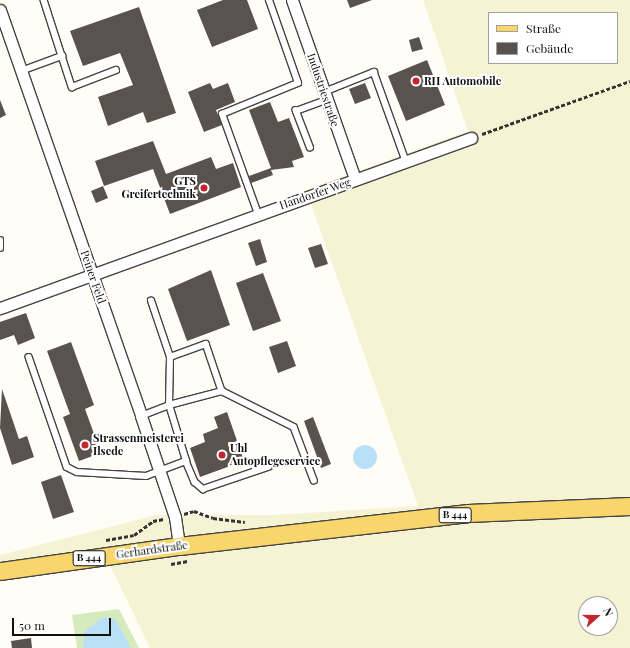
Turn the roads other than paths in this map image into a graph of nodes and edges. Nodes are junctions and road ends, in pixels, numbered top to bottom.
1 (44, 0) edge
2 (269, 0) edge
3 (292, 0) edge
4 (0, 10) edge
5 (62, 56) junction
6 (116, 70) dead end
7 (21, 71) junction
8 (326, 96) junction
9 (471, 138) road end
10 (310, 148) dead end
11 (406, 162) junction
12 (355, 179) junction
13 (258, 214) junction
14 (0, 240) edge
15 (0, 248) edge
16 (93, 274) junction
17 (151, 301) dead end
18 (0, 308) edge
19 (170, 357) junction
20 (29, 358) dead end
21 (222, 391) junction
22 (169, 405) junction
23 (141, 416) junction
24 (186, 461) junction
25 (268, 467) dead end
26 (160, 471) junction
27 (314, 480) dead end
28 (630, 506) edge
29 (178, 546) junction
30 (0, 571) edge

1 - 5 lane
2 - 13 lane
3 - 8 street, Industriestraße
4 - 7 street, Peiner Feld
5 - 6 lane
5 - 7 lane
7 - 16 street, Peiner Feld
8 - 10 lane
8 - 11 lane
8 - 12 street, Industriestraße
9 - 11 street, Handorfer Weg
11 - 12 street, Handorfer Weg
12 - 13 street, Handorfer Weg
13 - 16 street, Handorfer Weg
14 - 15 lane
16 - 18 street, Handorfer Weg
16 - 23 street, Peiner Feld
17 - 19 lane
19 - 21 lane
19 - 22 lane
20 - 26 lane
21 - 22 lane
21 - 27 lane
22 - 23 lane
22 - 24 lane
23 - 26 street, Peiner Feld
24 - 25 lane
24 - 26 lane
26 - 29 street, Peiner Feld
28 - 29 main road, Gerhardstraße / B 444
29 - 30 main road, Gerhardstraße / B 444

